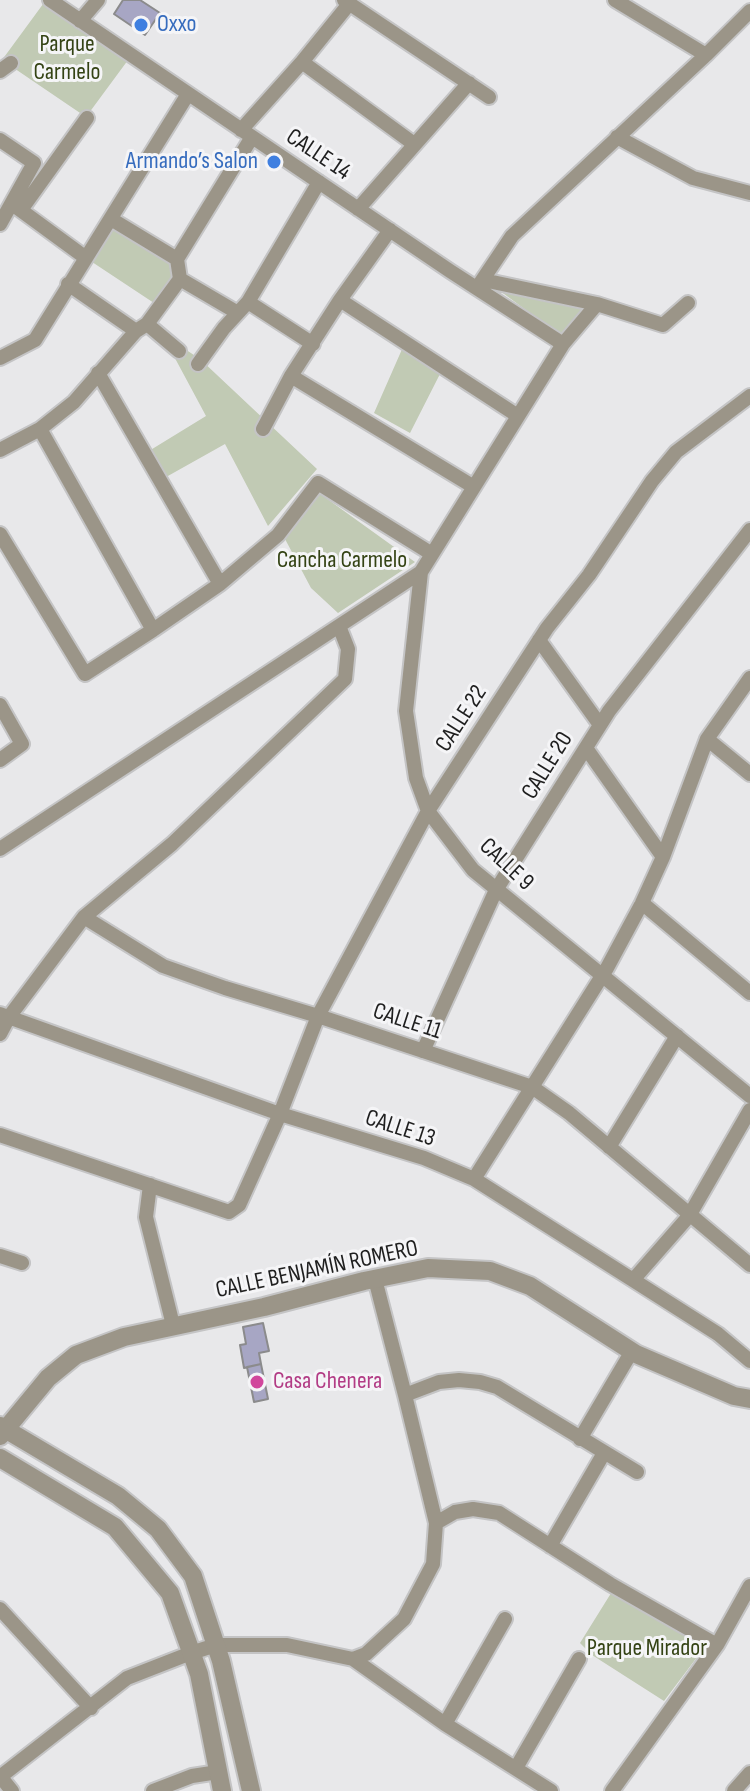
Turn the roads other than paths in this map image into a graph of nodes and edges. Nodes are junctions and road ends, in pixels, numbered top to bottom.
1 (50, 0) edge
2 (98, 0) edge
3 (615, 0) edge
4 (346, 2) edge
5 (750, 11) edge
6 (80, 21) junction
7 (706, 55) junction
8 (302, 62) junction
9 (469, 83) junction
10 (188, 94) junction
11 (489, 97) dead end
12 (87, 118) dead end
13 (246, 133) junction
14 (617, 137) junction
15 (0, 140) edge
16 (414, 144) junction
17 (319, 182) junction
18 (750, 193) edge
19 (16, 207) junction
20 (358, 209) junction
21 (111, 219) junction
22 (0, 224) edge
23 (390, 230) junction
24 (86, 258) junction
25 (177, 259) junction
26 (180, 279) junction
27 (68, 284) junction
28 (480, 284) junction
29 (340, 300) junction
30 (688, 303) dead end
31 (597, 304) junction
32 (243, 307) junction
33 (141, 328) junction
34 (313, 344) junction
35 (563, 344) junction
36 (179, 351) dead end
37 (0, 358) edge
38 (198, 364) dead end
39 (98, 373) junction
40 (291, 376) junction
41 (750, 396) edge
42 (518, 416) junction
43 (40, 429) junction
44 (263, 429) dead end
45 (0, 450) edge
46 (474, 487) junction
47 (750, 530) edge
48 (0, 534) edge
49 (432, 554) junction
50 (421, 572) junction
51 (220, 584) junction
52 (339, 626) junction
53 (153, 630) junction
54 (539, 640) junction
55 (750, 678) edge
56 (0, 705) edge
57 (600, 725) junction
58 (707, 739) junction
59 (586, 748) junction
60 (0, 760) edge
61 (750, 774) edge
62 (428, 811) junction
63 (0, 849) edge
64 (663, 857) junction
65 (496, 890) junction
66 (642, 903) junction
67 (84, 917) junction
68 (602, 976) junction
69 (750, 993) edge
70 (4, 1016) edge
71 (318, 1016) junction
72 (0, 1034) edge
73 (677, 1036) junction
74 (423, 1051) junction
75 (532, 1087) junction
76 (750, 1096) edge
77 (750, 1110) edge
78 (280, 1114) junction
79 (0, 1135) edge
80 (609, 1147) junction
81 (474, 1179) junction
82 (150, 1185) junction
83 (689, 1216) junction
84 (0, 1256) edge
85 (22, 1263) dead end
86 (750, 1265) edge
87 (375, 1279) junction
88 (633, 1280) junction
89 (173, 1325) junction
90 (632, 1351) junction
91 (750, 1361) edge
92 (405, 1395) junction
93 (750, 1399) edge
94 (2, 1430) edge
95 (580, 1439) junction
96 (604, 1453) junction
97 (0, 1458) edge
98 (637, 1472) dead end
99 (436, 1523) junction
100 (550, 1546) junction
101 (750, 1586) edge
102 (0, 1609) edge
103 (505, 1619) dead end
104 (216, 1645) junction
105 (717, 1645) junction
106 (191, 1653) junction
107 (353, 1659) junction
108 (579, 1659) dead end
109 (91, 1708) junction
110 (445, 1724) junction
111 (516, 1768) junction
112 (218, 1772) junction
113 (750, 1773) edge
114 (0, 1777) edge
115 (12, 1791) edge
116 (153, 1791) edge
117 (222, 1791) edge
118 (251, 1791) edge
119 (551, 1791) edge
120 (612, 1791) edge
121 (734, 1791) edge

1 - 6 street, CALLE 14
2 - 6 street
3 - 7 street
4 - 8 street
4 - 9 street
5 - 7 street
6 - 10 street, CALLE 14
7 - 14 street
8 - 13 street
8 - 16 street
9 - 11 street
9 - 16 street
10 - 13 street, CALLE 14
10 - 21 street
12 - 19 street
13 - 17 street, CALLE 14
13 - 25 street
14 - 18 street
14 - 28 street
15 - 19 street
16 - 20 street
17 - 20 street, CALLE 14
17 - 32 street
19 - 22 street
19 - 24 street
20 - 23 street, CALLE 14
21 - 24 street
21 - 25 street
23 - 28 street, CALLE 14
23 - 29 street
24 - 27 street
25 - 26 street
26 - 32 street
26 - 33 street
27 - 33 street
27 - 37 street
28 - 31 street, CALLE 14
28 - 35 street, CALLE 14
29 - 34 street
29 - 42 street
30 - 31 street, CALLE 14
31 - 35 street
32 - 34 street
32 - 38 street
33 - 36 street
33 - 39 street
34 - 40 street
35 - 42 street
39 - 43 street
39 - 51 street
40 - 44 street
40 - 46 street
41 - 54 street, CALLE 22
42 - 46 street
43 - 45 street
43 - 53 street
46 - 49 street
47 - 57 street, CALLE 20
48 - 53 street
49 - 50 street
49 - 51 street
50 - 52 street
50 - 62 street, CALLE 9
51 - 53 street
52 - 63 street
52 - 67 street
54 - 57 street
54 - 62 street, CALLE 22
55 - 58 street
56 - 60 street
57 - 59 street, CALLE 20
58 - 61 street
58 - 64 street
59 - 64 street
59 - 65 street, CALLE 20
62 - 65 street, CALLE 9
62 - 71 street, CALLE 22
64 - 66 street
65 - 68 street, CALLE 9
65 - 74 street, CALLE 20
66 - 68 street
66 - 69 street
67 - 70 street
67 - 71 street, CALLE 11
68 - 73 street, CALLE 9
68 - 75 street
70 - 72 street
70 - 78 street, CALLE 13
71 - 74 street, CALLE 11
71 - 78 street, CALLE 22
73 - 76 street, CALLE 9
73 - 80 street
74 - 75 street, CALLE 11
75 - 80 street, CALLE 11
75 - 81 street
77 - 83 street
78 - 81 street, CALLE 13
78 - 82 street, CALLE 22
79 - 82 street
80 - 83 street, CALLE 11
81 - 88 street, CALLE 13
82 - 89 street
83 - 86 street, CALLE 11
83 - 88 street
84 - 85 street
87 - 89 street, CALLE BENJAMÍN ROMERO
87 - 90 street, CALLE BENJAMÍN ROMERO
87 - 92 street
88 - 91 street, CALLE 13
89 - 94 street, CALLE BENJAMÍN ROMERO
90 - 93 street, CALLE BENJAMÍN ROMERO
90 - 95 street
92 - 95 street
92 - 99 street
94 - 104 street
95 - 96 street
96 - 98 street
96 - 100 street
97 - 106 street
99 - 100 street
99 - 107 street
100 - 105 street
101 - 105 street
102 - 109 street
103 - 110 street
104 - 106 street
104 - 107 street
104 - 118 street
105 - 120 street
106 - 109 street
106 - 112 street
107 - 110 street
108 - 111 street
109 - 114 street
110 - 111 street
111 - 119 street
112 - 116 street
112 - 117 street
113 - 121 street
114 - 115 street

